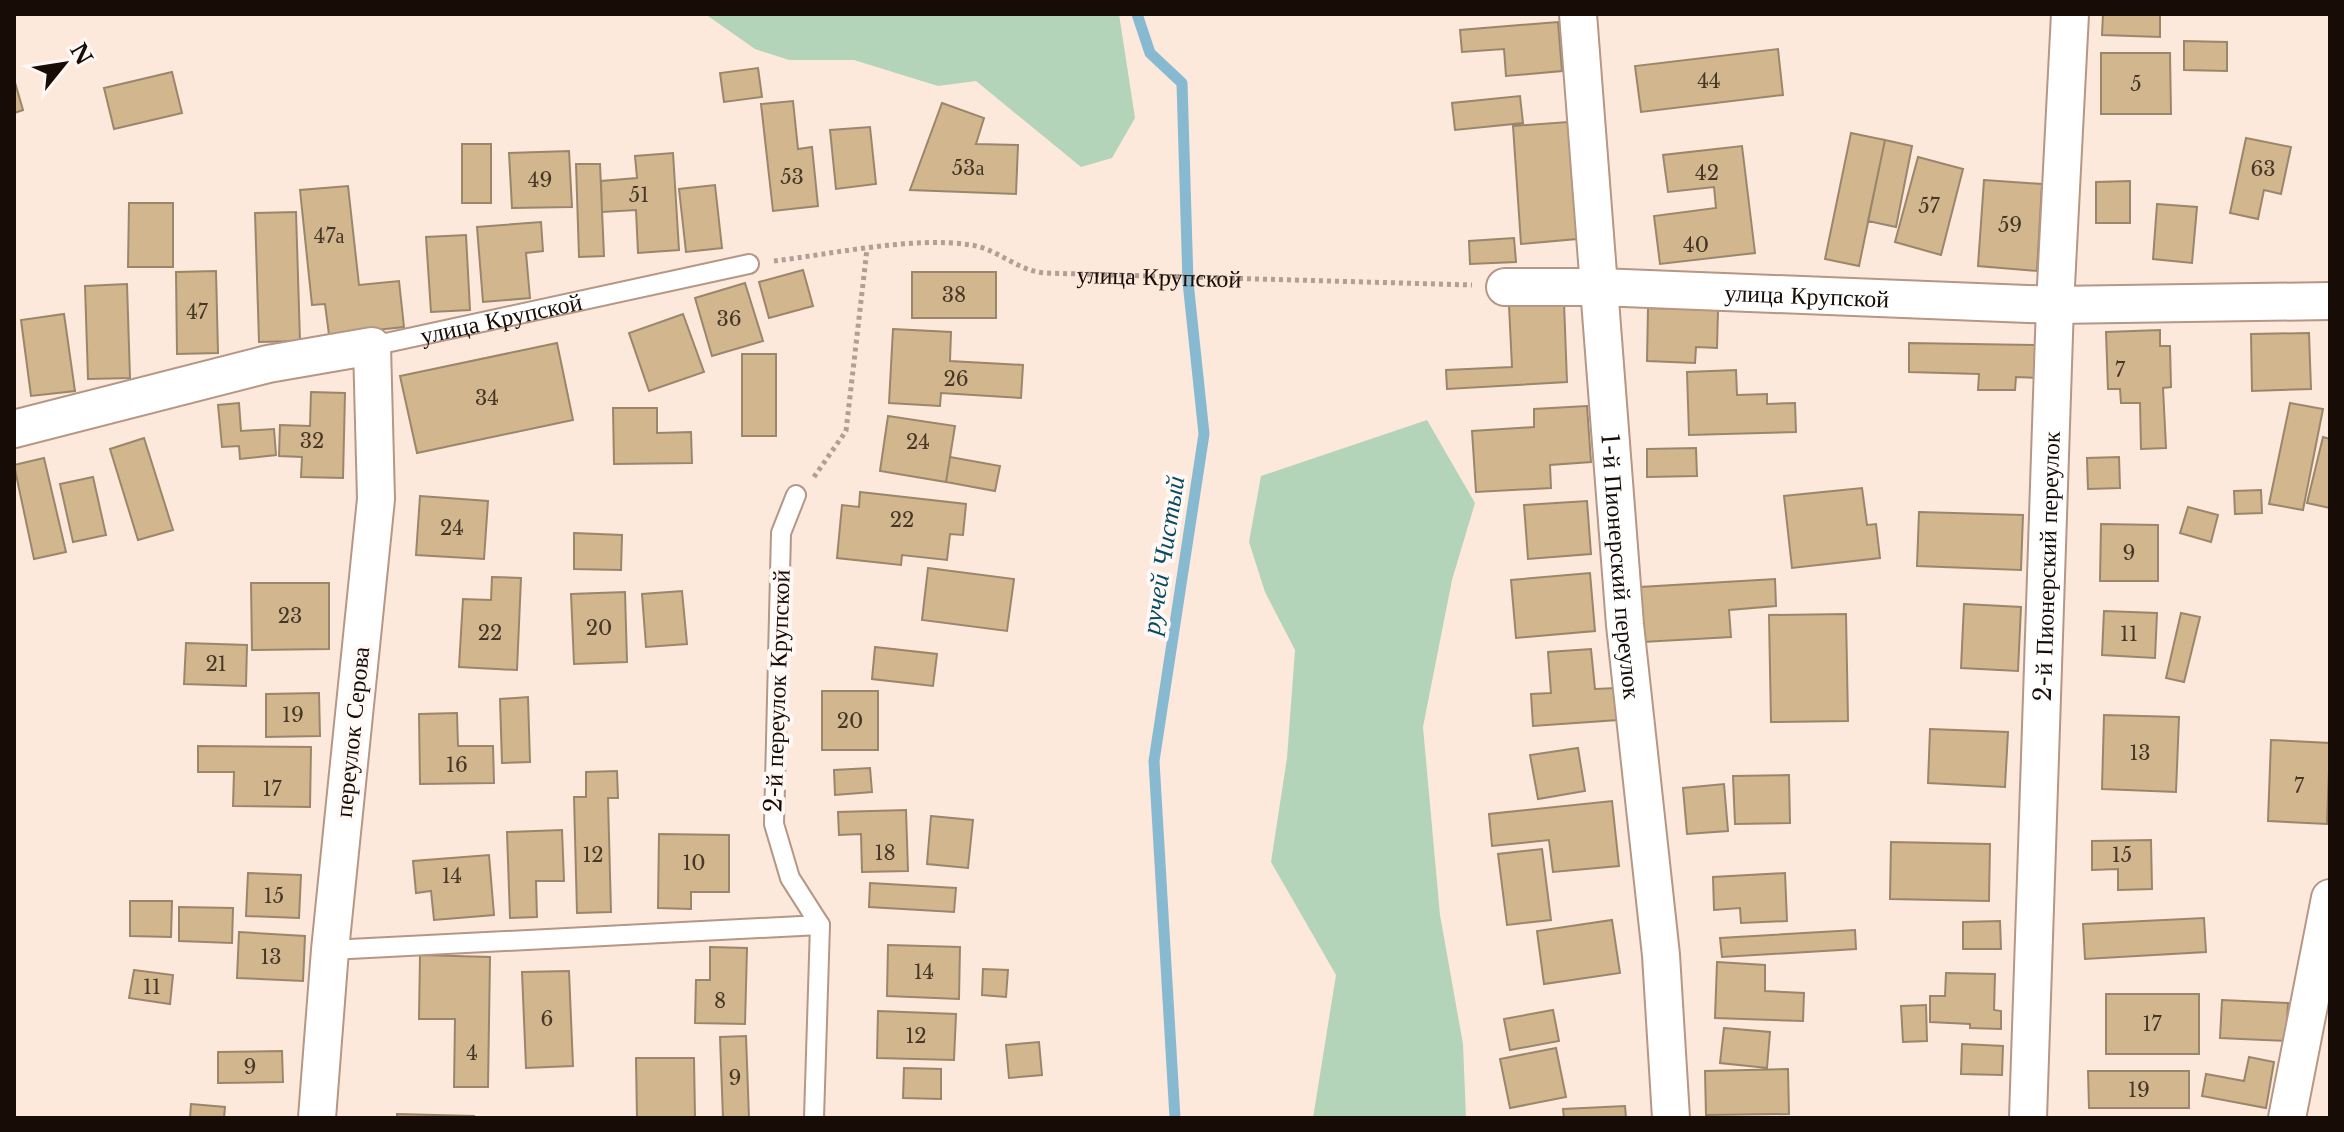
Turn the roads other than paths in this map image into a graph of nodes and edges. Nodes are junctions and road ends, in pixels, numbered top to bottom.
1 (1578, 14) edge
2 (2070, 14) edge
3 (749, 264) road end
4 (1505, 287) road end
5 (1599, 287) junction
6 (2330, 301) edge
7 (2055, 305) junction
8 (372, 346) junction
9 (14, 429) edge
10 (796, 495) road end
11 (2330, 898) edge
12 (820, 925) junction
13 (330, 950) junction
14 (317, 1118) edge
15 (814, 1118) edge
16 (1671, 1118) edge
17 (2028, 1118) edge
18 (2287, 1118) edge

1 - 5 street, 1-й Пионерский переулок
2 - 7 street, 2-й Пионерский переулок
3 - 8 lane, улица Крупской
4 - 5 street, улица Крупской
5 - 7 street, улица Крупской
5 - 16 street, 1-й Пионерский переулок
6 - 7 street, улица Крупской
7 - 17 street, 2-й Пионерский переулок
8 - 9 street, улица Крупской
8 - 13 street, переулок Серова
10 - 12 lane, 2-й переулок Крупской
11 - 18 street
12 - 13 lane
12 - 15 lane
13 - 14 street, переулок Серова

